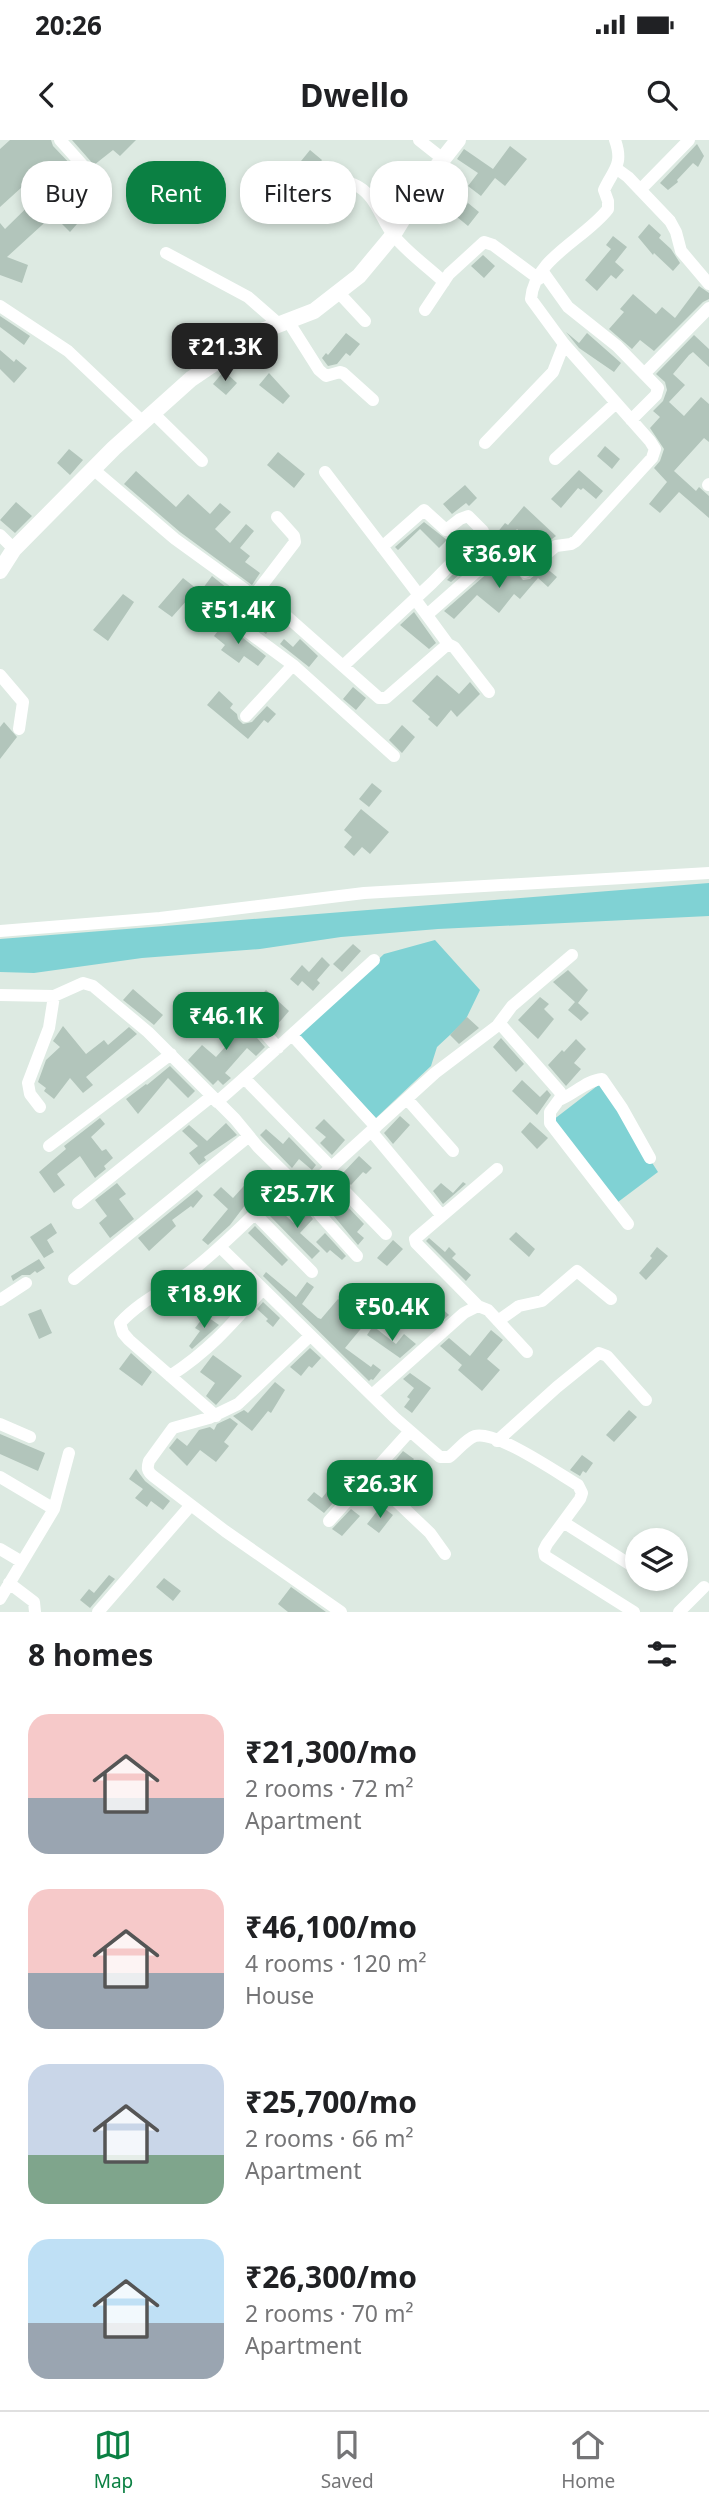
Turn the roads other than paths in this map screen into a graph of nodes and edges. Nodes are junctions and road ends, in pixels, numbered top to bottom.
1 (60, 140) edge
2 (419, 140) edge
3 (458, 140) edge
4 (615, 140) edge
5 (689, 140) edge
6 (443, 159) junction
7 (79, 161) edge
8 (617, 169) junction
9 (356, 186) edge
10 (640, 190) junction
11 (393, 235) junction
12 (166, 253) dead end
13 (541, 275) junction
14 (444, 282) junction
15 (709, 285) edge
16 (339, 293) junction
17 (0, 306) edge
18 (709, 309) edge
19 (425, 310) dead end
20 (365, 321) dead end
21 (284, 322) junction
22 (564, 344) junction
23 (644, 374) junction
24 (373, 400) dead end
25 (617, 403) junction
26 (147, 417) junction
27 (631, 420) junction
28 (485, 443) dead end
29 (555, 459) dead end
30 (202, 461) dead end
31 (93, 469) junction
32 (325, 472) dead end
33 (277, 517) dead end
34 (0, 535) edge
35 (383, 547) junction
36 (14, 549) junction
37 (487, 562) dead end
38 (0, 571) edge
39 (525, 572) dead end
40 (254, 595) junction
41 (417, 597) junction
42 (428, 614) junction
43 (448, 644) junction
44 (293, 665) junction
45 (343, 666) junction
46 (0, 675) edge
47 (489, 692) dead end
48 (246, 716) dead end
49 (19, 729) dead end
50 (394, 756) dead end
51 (709, 873) edge
52 (0, 931) edge
53 (572, 955) dead end
54 (374, 960) dead end
55 (0, 995) edge
56 (54, 996) junction
57 (234, 998) dead end
58 (497, 1026) junction
59 (292, 1035) junction
60 (278, 1048) junction
61 (171, 1054) junction
62 (242, 1080) junction
63 (214, 1099) junction
64 (407, 1099) junction
65 (559, 1100) junction
66 (40, 1107) dead end
67 (374, 1129) junction
68 (249, 1136) junction
69 (49, 1146) dead end
70 (453, 1152) dead end
71 (650, 1158) dead end
72 (497, 1169) dead end
73 (330, 1171) junction
74 (290, 1180) junction
75 (304, 1192) junction
76 (78, 1203) dead end
77 (255, 1214) junction
78 (442, 1216) junction
79 (628, 1224) dead end
80 (386, 1234) dead end
81 (220, 1247) junction
82 (357, 1256) dead end
83 (312, 1272) dead end
84 (75, 1279) dead end
85 (26, 1283) dead end
86 (262, 1290) junction
87 (611, 1299) dead end
88 (0, 1300) edge
89 (478, 1306) junction
90 (498, 1321) junction
91 (310, 1336) junction
92 (527, 1352) dead end
93 (170, 1376) junction
94 (372, 1395) junction
95 (646, 1401) dead end
96 (216, 1416) junction
97 (0, 1424) edge
98 (410, 1431) junction
99 (30, 1437) dead end
100 (497, 1441) junction
101 (69, 1453) dead end
102 (371, 1476) junction
103 (0, 1478) edge
104 (191, 1505) junction
105 (54, 1509) junction
106 (329, 1521) dead end
107 (563, 1522) junction
108 (0, 1549) edge
109 (445, 1554) dead end
110 (625, 1561) edge
111 (22, 1562) junction
112 (9, 1583) junction
113 (704, 1587) dead end
114 (0, 1599) edge
115 (35, 1612) edge
116 (98, 1612) edge
117 (341, 1612) edge
118 (634, 1612) edge
119 (678, 1612) edge

1 - 7 street
2 - 6 street
3 - 6 street
4 - 8 street
5 - 10 street
6 - 11 street
8 - 10 street
8 - 13 street
9 - 11 street
10 - 15 street
11 - 14 street
11 - 16 street
12 - 21 street
13 - 14 street
13 - 22 street
13 - 23 street
14 - 19 street
16 - 20 street
16 - 21 street
17 - 26 street
18 - 23 street
21 - 24 street
21 - 26 street
22 - 25 street
22 - 28 street
23 - 27 street
25 - 27 street
25 - 29 street
26 - 30 street
26 - 31 street
27 - 39 street
31 - 36 street
31 - 40 street
32 - 35 street
33 - 40 street
34 - 36 street
35 - 41 street
35 - 41 street
36 - 38 street
37 - 42 street
40 - 44 street
40 - 45 street
41 - 42 street
41 - 45 street
42 - 43 street
43 - 45 street
43 - 47 street
44 - 48 street
44 - 50 street
46 - 49 street
51 - 52 street
53 - 58 street
54 - 59 street
55 - 56 street
56 - 61 street
56 - 66 street
57 - 60 street
58 - 64 street
58 - 65 street
59 - 60 street
59 - 67 street
60 - 62 street
61 - 63 street
61 - 69 street
62 - 63 street
62 - 73 street
63 - 68 street
63 - 76 street
64 - 67 street
64 - 70 street
65 - 71 street
65 - 79 street
67 - 73 street
67 - 78 street
68 - 74 street
68 - 84 street
72 - 78 street
73 - 75 street
73 - 80 street
74 - 75 street
74 - 77 street
75 - 82 street
77 - 81 street
77 - 83 street
78 - 89 street
81 - 86 street
81 - 93 street
85 - 88 street
86 - 91 street
86 - 93 street
87 - 90 street
89 - 90 street
89 - 94 street
90 - 92 street
91 - 94 street
91 - 96 street
93 - 96 street
94 - 98 street
95 - 100 street
96 - 104 street
97 - 99 street
98 - 100 street
98 - 102 street
100 - 107 street
101 - 105 street
102 - 106 street
102 - 109 street
103 - 105 street
104 - 116 street
104 - 117 street
105 - 111 street
107 - 110 street
107 - 118 street
108 - 111 street
111 - 112 street
112 - 114 street
112 - 115 street
113 - 119 street

